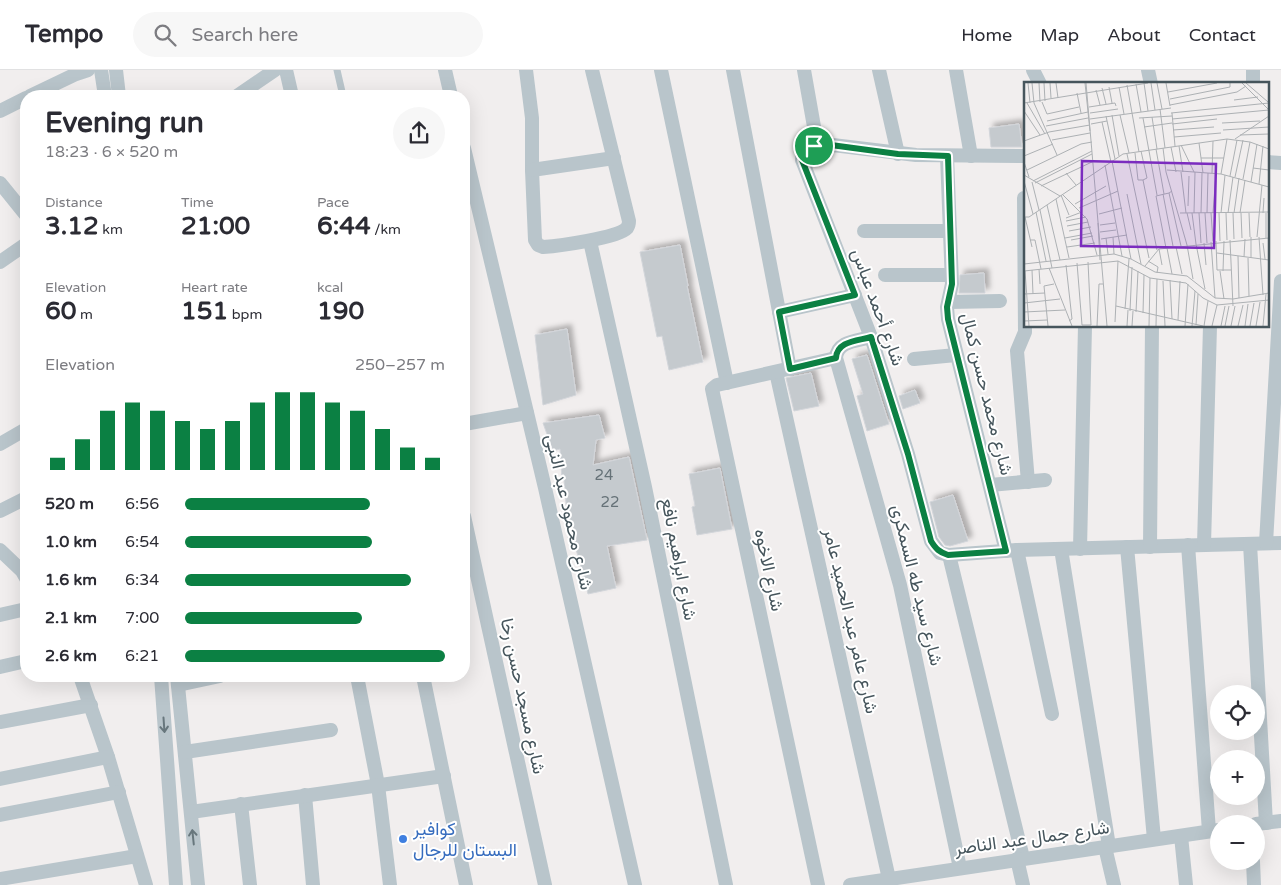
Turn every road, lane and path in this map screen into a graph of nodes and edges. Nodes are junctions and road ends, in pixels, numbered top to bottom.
1 (88, 70) edge
2 (101, 70) edge
3 (116, 70) edge
4 (274, 70) edge
5 (286, 70) edge
6 (337, 70) edge
7 (445, 70) edge
8 (526, 70) edge
9 (592, 70) edge
10 (661, 70) edge
11 (733, 70) edge
12 (804, 70) edge
13 (879, 70) edge
14 (956, 70) edge
15 (1033, 70) edge
16 (1039, 82) edge
17 (43, 90) edge
18 (104, 90) edge
19 (118, 90) edge
20 (246, 90) edge
21 (291, 90) edge
22 (342, 90) edge
23 (450, 90) edge
24 (20, 101) edge
25 (0, 111) edge
26 (816, 143) junction
27 (898, 154) junction
28 (948, 156) junction
29 (971, 156) junction
30 (1024, 156) edge
31 (614, 158) junction
32 (1268, 162) edge
33 (1281, 163) edge
34 (532, 170) junction
35 (470, 173) edge
36 (0, 184) edge
37 (20, 208) edge
38 (864, 231) dead end
39 (950, 232) junction
40 (590, 241) junction
41 (20, 248) edge
42 (0, 262) edge
43 (951, 274) junction
44 (886, 275) dead end
45 (1281, 281) edge
46 (855, 295) junction
47 (1000, 301) dead end
48 (949, 302) junction
49 (779, 312) junction
50 (1025, 328) edge
51 (1085, 328) edge
52 (1152, 328) edge
53 (1210, 328) edge
54 (871, 337) junction
55 (956, 355) junction
56 (836, 358) junction
57 (914, 359) dead end
58 (783, 370) junction
59 (727, 383) junction
60 (527, 413) junction
61 (470, 423) edge
62 (20, 432) edge
63 (0, 444) edge
64 (1045, 480) dead end
65 (1028, 482) junction
66 (990, 485) junction
67 (20, 501) edge
68 (0, 511) edge
69 (470, 543) edge
70 (1266, 543) junction
71 (1281, 543) edge
72 (1250, 544) junction
73 (1188, 545) junction
74 (1204, 545) junction
75 (1127, 547) junction
76 (1150, 547) junction
77 (1061, 549) junction
78 (1080, 549) junction
79 (1012, 550) junction
80 (948, 555) junction
81 (3, 557) edge
82 (20, 569) edge
83 (20, 610) edge
84 (0, 615) edge
85 (20, 662) edge
86 (0, 667) edge
87 (82, 682) edge
88 (161, 682) edge
89 (178, 682) edge
90 (358, 682) edge
91 (424, 682) edge
92 (91, 704) junction
93 (1052, 714) dead end
94 (0, 722) edge
95 (331, 730) dead end
96 (185, 752) junction
97 (108, 757) junction
98 (444, 776) junction
99 (0, 779) edge
100 (378, 785) junction
101 (119, 792) junction
102 (305, 795) junction
103 (242, 804) junction
104 (190, 812) junction
105 (0, 815) edge
106 (1213, 815) edge
107 (1261, 815) edge
108 (1281, 821) edge
109 (1265, 823) edge
110 (1210, 832) edge
111 (1181, 836) junction
112 (1154, 839) junction
113 (1107, 846) junction
114 (137, 856) junction
115 (1020, 858) junction
116 (960, 868) junction
117 (1253, 870) edge
118 (0, 879) edge
119 (889, 879) junction
120 (916, 880) edge
121 (146, 885) edge
122 (176, 885) edge
123 (198, 885) edge
124 (250, 885) edge
125 (313, 885) edge
126 (390, 885) edge
127 (466, 885) edge
128 (545, 885) edge
129 (635, 885) edge
130 (726, 885) edge
131 (818, 885) edge
132 (850, 885) edge
133 (1023, 885) edge
134 (1114, 885) edge
135 (1186, 885) edge
136 (1254, 885) edge

1 - 17 street
2 - 18 street
3 - 19 street
4 - 20 street
5 - 21 street
6 - 22 lane
7 - 23 street
8 - 34 street
9 - 31 street
10 - 59 street
11 - 49 street, شارع عامر عبد الحميد عامر
12 - 26 street
13 - 27 street
14 - 29 street
15 - 16 street
24 - 25 street
26 - 27 street
26 - 46 street, شارع أحمد عباس
27 - 28 street
28 - 29 street
28 - 39 street, شارع محمد حسن كمال
29 - 30 street
31 - 34 street
31 - 40 street
32 - 33 street
34 - 40 street
35 - 60 street, شارع محمود عبد النبى
36 - 37 street
38 - 39 street
39 - 43 street, شارع محمد حسن كمال
40 - 130 street, شارع ابراهيم نافع
41 - 42 street
43 - 44 street
43 - 48 street, شارع محمد حسن كمال
45 - 70 street
46 - 49 street
46 - 54 street, شارع أحمد عباس
47 - 48 street
48 - 55 street, شارع محمد حسن كمال
49 - 58 street, شارع عامر عبد الحميد عامر
50 - 65 street
51 - 78 street
52 - 76 street
53 - 74 street
54 - 56 street
54 - 80 street, شارع أحمد عباس
55 - 57 street
55 - 66 street, شارع محمد حسن كمال
56 - 58 street
56 - 116 street, شارع سيد طه السمكرى
58 - 59 street
58 - 119 street, شارع عامر عبد الحميد عامر
59 - 131 street, شارع الاخوه
60 - 61 street
60 - 129 street, شارع محمود عبد النبى
62 - 63 street
64 - 65 street
65 - 66 street
66 - 79 street, شارع محمد حسن كمال
67 - 68 street
69 - 128 street, شارع مسجد حسن رخا
70 - 71 street
70 - 72 street
72 - 74 street
72 - 107 street
73 - 74 street
73 - 76 street
73 - 106 street
75 - 76 street
75 - 78 street
75 - 112 street
77 - 78 street
77 - 79 street
77 - 113 street
79 - 80 street
79 - 93 street, شارع محمد حسن كمال
80 - 115 street
81 - 82 street
83 - 84 street
85 - 86 street
87 - 92 street
88 -> 122 street
89 - 96 street
90 - 100 street
91 - 98 street
92 - 94 street
92 - 97 street
95 - 96 street
96 - 104 street
97 - 99 street
97 - 101 street
98 - 100 street
98 - 127 street
100 - 102 street
100 - 126 street
101 - 105 street
101 - 114 street
102 - 103 street
102 - 125 street
103 - 104 street
103 - 124 street
123 -> 104 street
108 - 109 street
110 - 111 street, شارع جمال عبد الناصر
111 - 112 street, شارع جمال عبد الناصر
111 - 135 street
112 - 113 street, شارع جمال عبد الناصر
113 - 115 street, شارع جمال عبد الناصر
113 - 134 street
114 - 118 street
114 - 121 street
115 - 116 street, شارع جمال عبد الناصر
115 - 133 street
116 - 120 street, شارع جمال عبد الناصر
117 - 136 street
119 - 120 street, شارع جمال عبد الناصر
119 - 132 street, شارع جمال عبد الناصر

